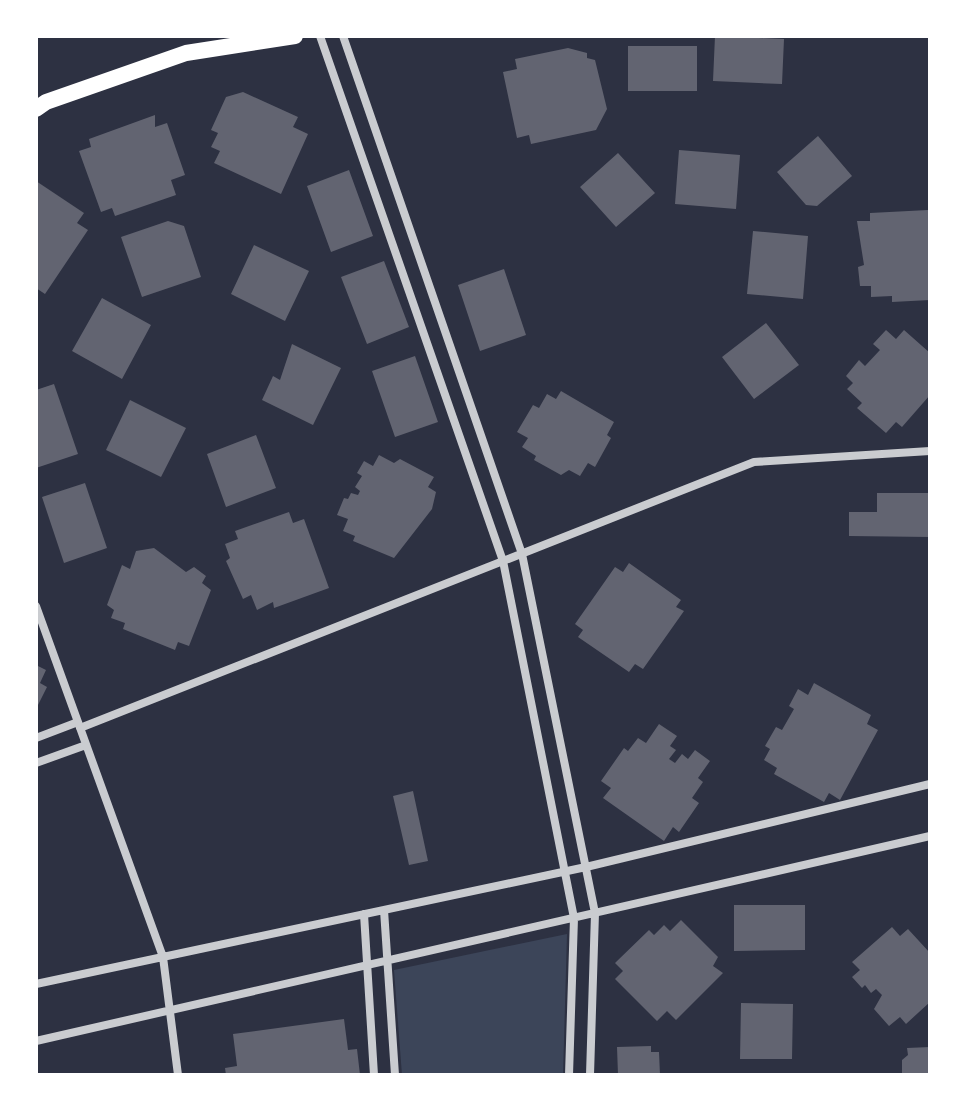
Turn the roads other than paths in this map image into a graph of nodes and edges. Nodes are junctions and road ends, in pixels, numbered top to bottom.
1 (295, 36) edge
2 (320, 36) edge
3 (343, 36) edge
4 (36, 109) edge
5 (930, 451) edge
6 (522, 554) junction
7 (503, 561) junction
8 (36, 606) edge
9 (79, 725) junction
10 (36, 738) edge
11 (86, 745) junction
12 (36, 763) edge
13 (930, 784) edge
14 (930, 836) edge
15 (586, 867) junction
16 (565, 872) junction
17 (384, 910) junction
18 (595, 913) junction
19 (364, 914) junction
20 (574, 918) junction
21 (163, 957) junction
22 (386, 960) junction
23 (366, 965) junction
24 (36, 984) edge
25 (170, 1010) junction
26 (36, 1041) edge
27 (178, 1075) edge
28 (374, 1075) edge
29 (395, 1075) edge
30 (569, 1075) edge
31 (590, 1075) edge

1 - 4 main road
2 - 7 street
3 - 6 street
5 - 6 street
6 - 7 street
6 - 15 street
7 - 9 street
7 - 16 street
8 - 9 street
9 - 10 street
9 - 11 street
11 - 12 street
11 - 21 street
13 - 15 street
14 - 18 street
15 - 16 street
15 - 18 street
16 - 17 street
16 - 20 street
17 - 19 street
17 - 22 street
18 - 20 street
18 - 31 street
19 - 21 street
19 - 23 street
20 - 22 street
20 - 30 street
21 - 24 street
21 - 25 street
22 - 23 street
22 - 29 street
23 - 25 street
23 - 28 street
25 - 26 street
25 - 27 street

